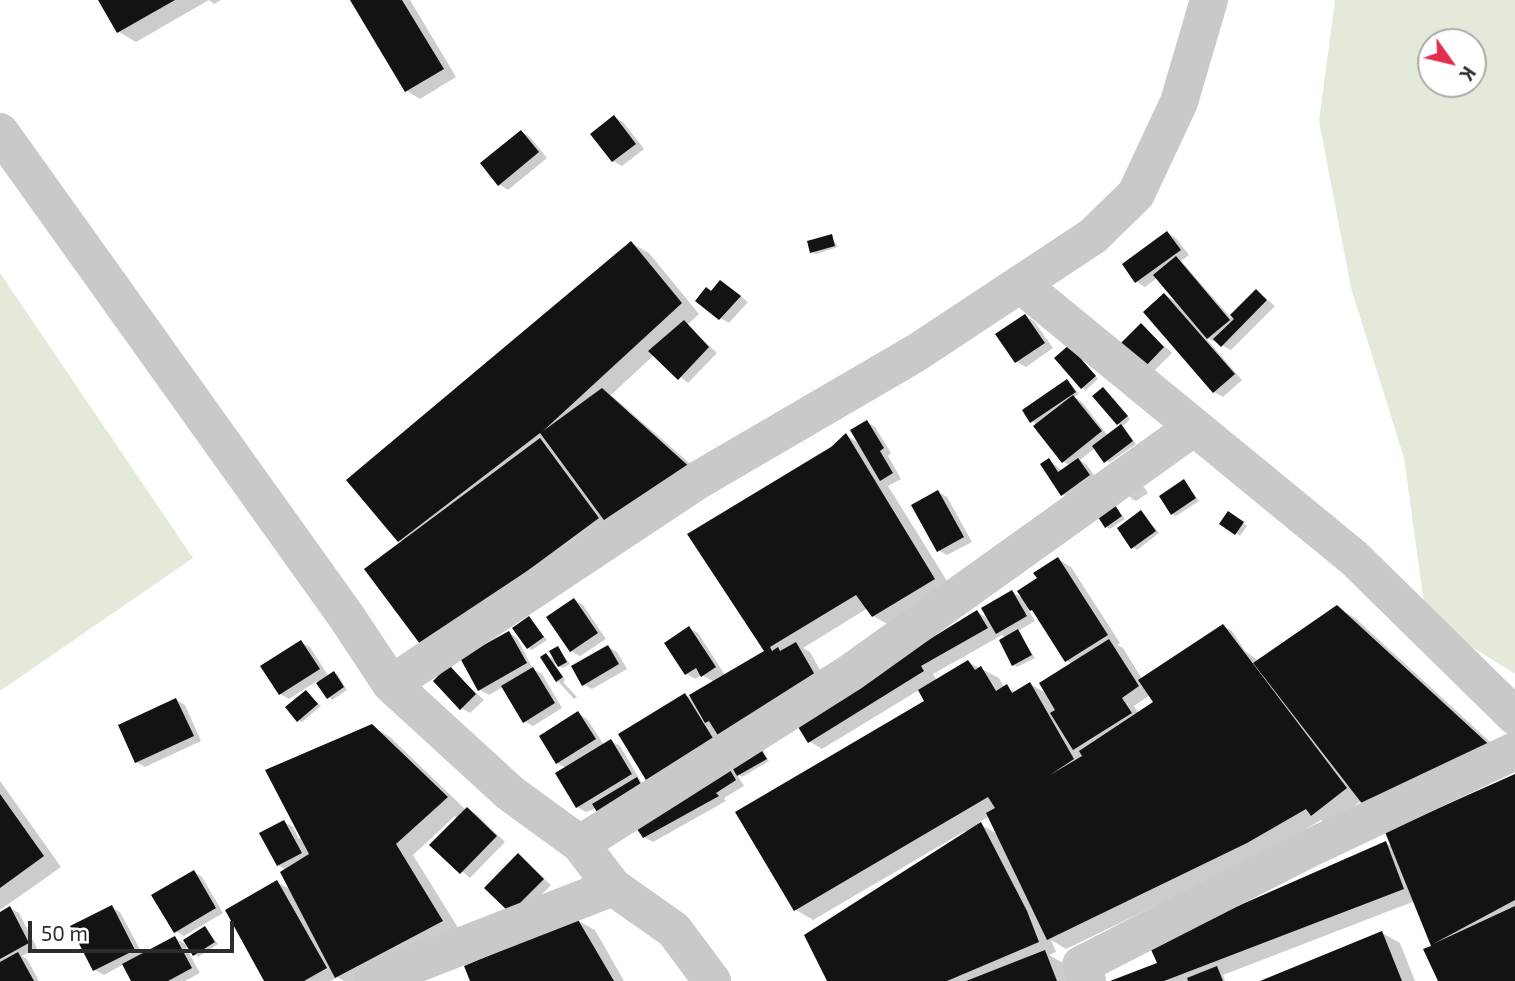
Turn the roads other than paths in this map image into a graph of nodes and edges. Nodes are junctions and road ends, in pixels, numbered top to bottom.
1 (1209, 0) edge
2 (0, 132) edge
3 (1020, 284) junction
4 (1194, 427) junction
5 (391, 684) junction
6 (1515, 716) edge
7 (1515, 751) edge
8 (580, 844) junction
9 (613, 887) junction
10 (372, 981) edge
11 (712, 981) edge
12 (1087, 981) edge

1 - 3 street
2 - 5 street
3 - 4 street
3 - 5 street
4 - 6 street
4 - 8 street
5 - 8 street
7 - 12 street
8 - 9 street
9 - 10 street
9 - 11 street

